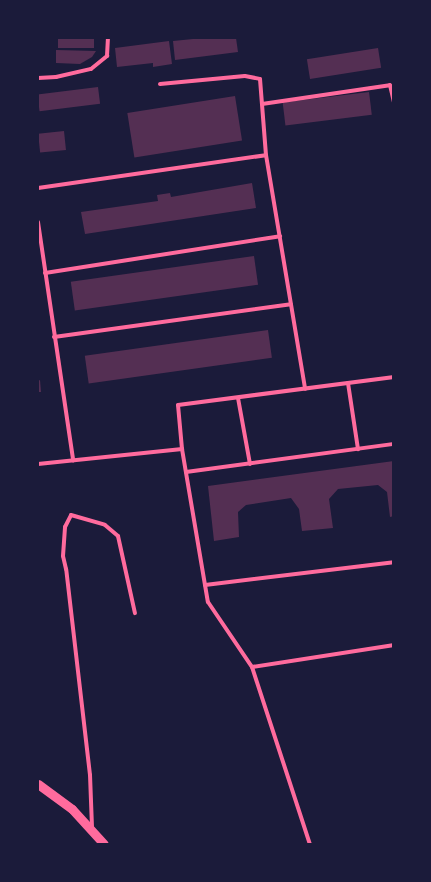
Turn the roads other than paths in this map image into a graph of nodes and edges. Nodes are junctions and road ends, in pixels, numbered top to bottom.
1 (108, 38) edge
2 (38, 78) edge
3 (160, 84) dead end
4 (394, 103) edge
5 (262, 104) junction
6 (266, 155) junction
7 (38, 188) edge
8 (38, 222) edge
9 (280, 236) junction
10 (45, 273) junction
11 (291, 304) junction
12 (54, 337) junction
13 (394, 377) edge
14 (348, 383) junction
15 (305, 389) junction
16 (238, 398) junction
17 (394, 444) edge
18 (182, 449) junction
19 (358, 449) junction
20 (73, 460) junction
21 (38, 464) edge
22 (250, 464) junction
23 (186, 472) junction
24 (394, 562) edge
25 (205, 585) junction
26 (135, 613) dead end
27 (394, 645) edge
28 (252, 667) junction
29 (38, 784) edge
30 (92, 830) junction
31 (104, 844) edge
32 (310, 844) edge

1 - 2 lane
3 - 5 lane
4 - 5 lane
5 - 6 lane
6 - 7 lane
6 - 9 lane
8 - 10 lane
9 - 10 lane
9 - 11 lane
10 - 12 lane
11 - 12 lane
11 - 15 lane
12 - 20 lane
13 - 14 lane
14 - 15 lane
14 - 19 lane
15 - 16 lane
16 - 18 lane
16 - 22 lane
17 - 19 lane
18 - 20 lane
18 - 23 lane
19 - 22 lane
20 - 21 lane
22 - 23 lane
23 - 25 lane
24 - 25 lane
25 - 28 lane
26 - 30 lane
27 - 28 lane
28 - 32 lane
29 - 30 street
30 - 31 street

